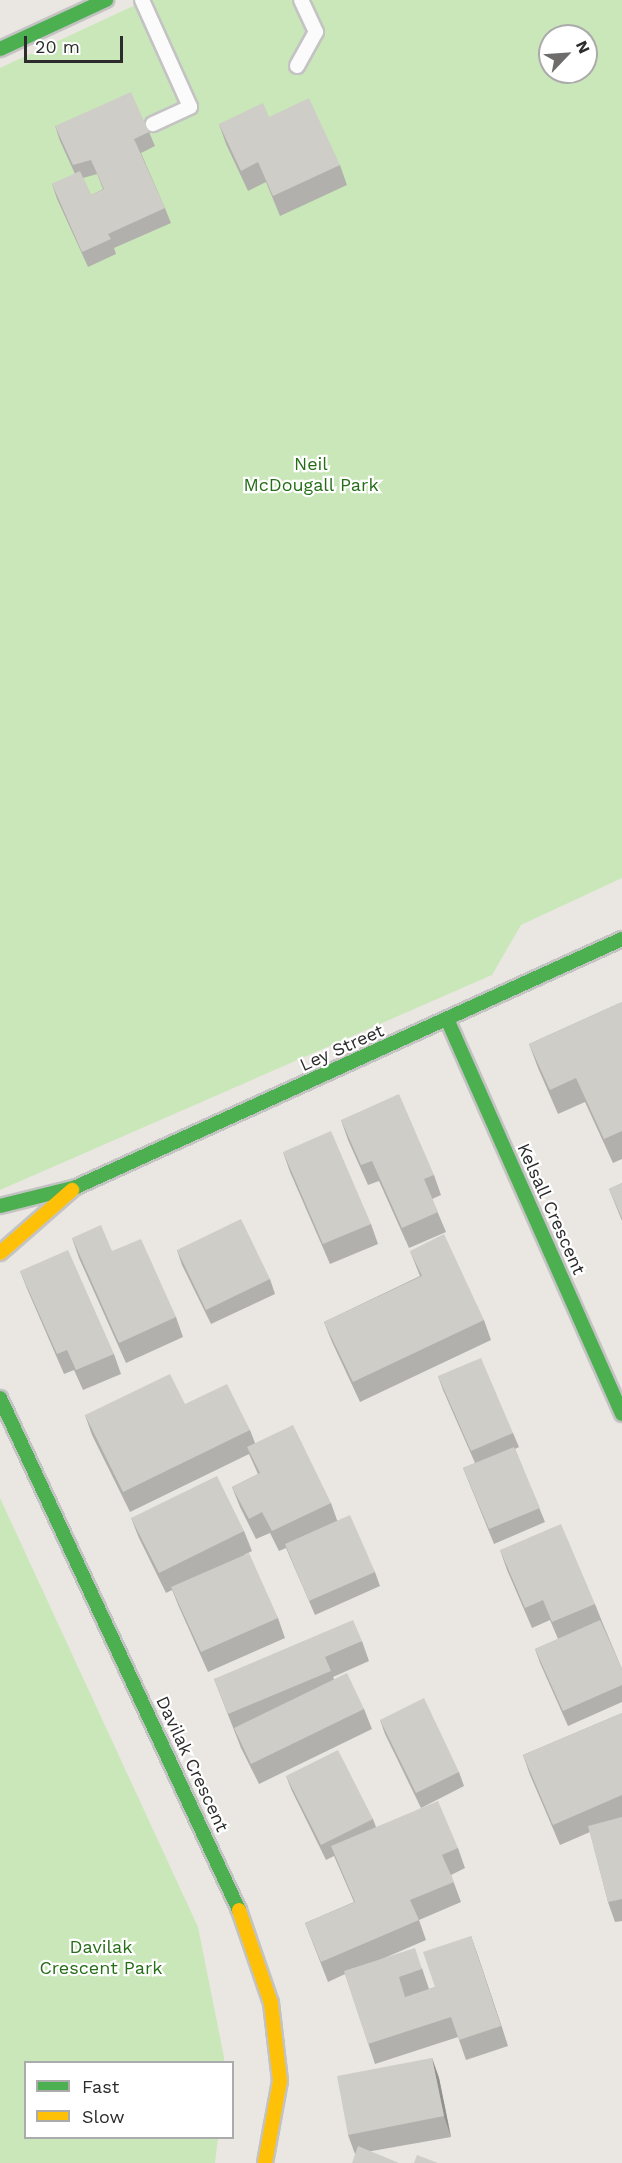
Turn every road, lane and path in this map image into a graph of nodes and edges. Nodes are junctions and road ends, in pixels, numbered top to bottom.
1 (106, 0) edge
2 (142, 0) edge
3 (301, 0) edge
4 (0, 49) edge
5 (297, 66) dead end
6 (153, 124) dead end
7 (622, 939) edge
8 (447, 1019) junction
9 (76, 1187) junction
10 (0, 1206) edge
11 (0, 1253) edge
12 (2, 1400) edge
13 (622, 1414) edge
14 (265, 2163) edge

1 - 4 street
2 - 6 lane
3 - 5 lane
7 - 8 street, Ley Street
8 - 9 street, Ley Street
8 - 13 street, Kelsall Crescent
9 - 10 street, Ley Street
9 - 11 street, Ley Street
12 - 14 street, Davilak Crescent

